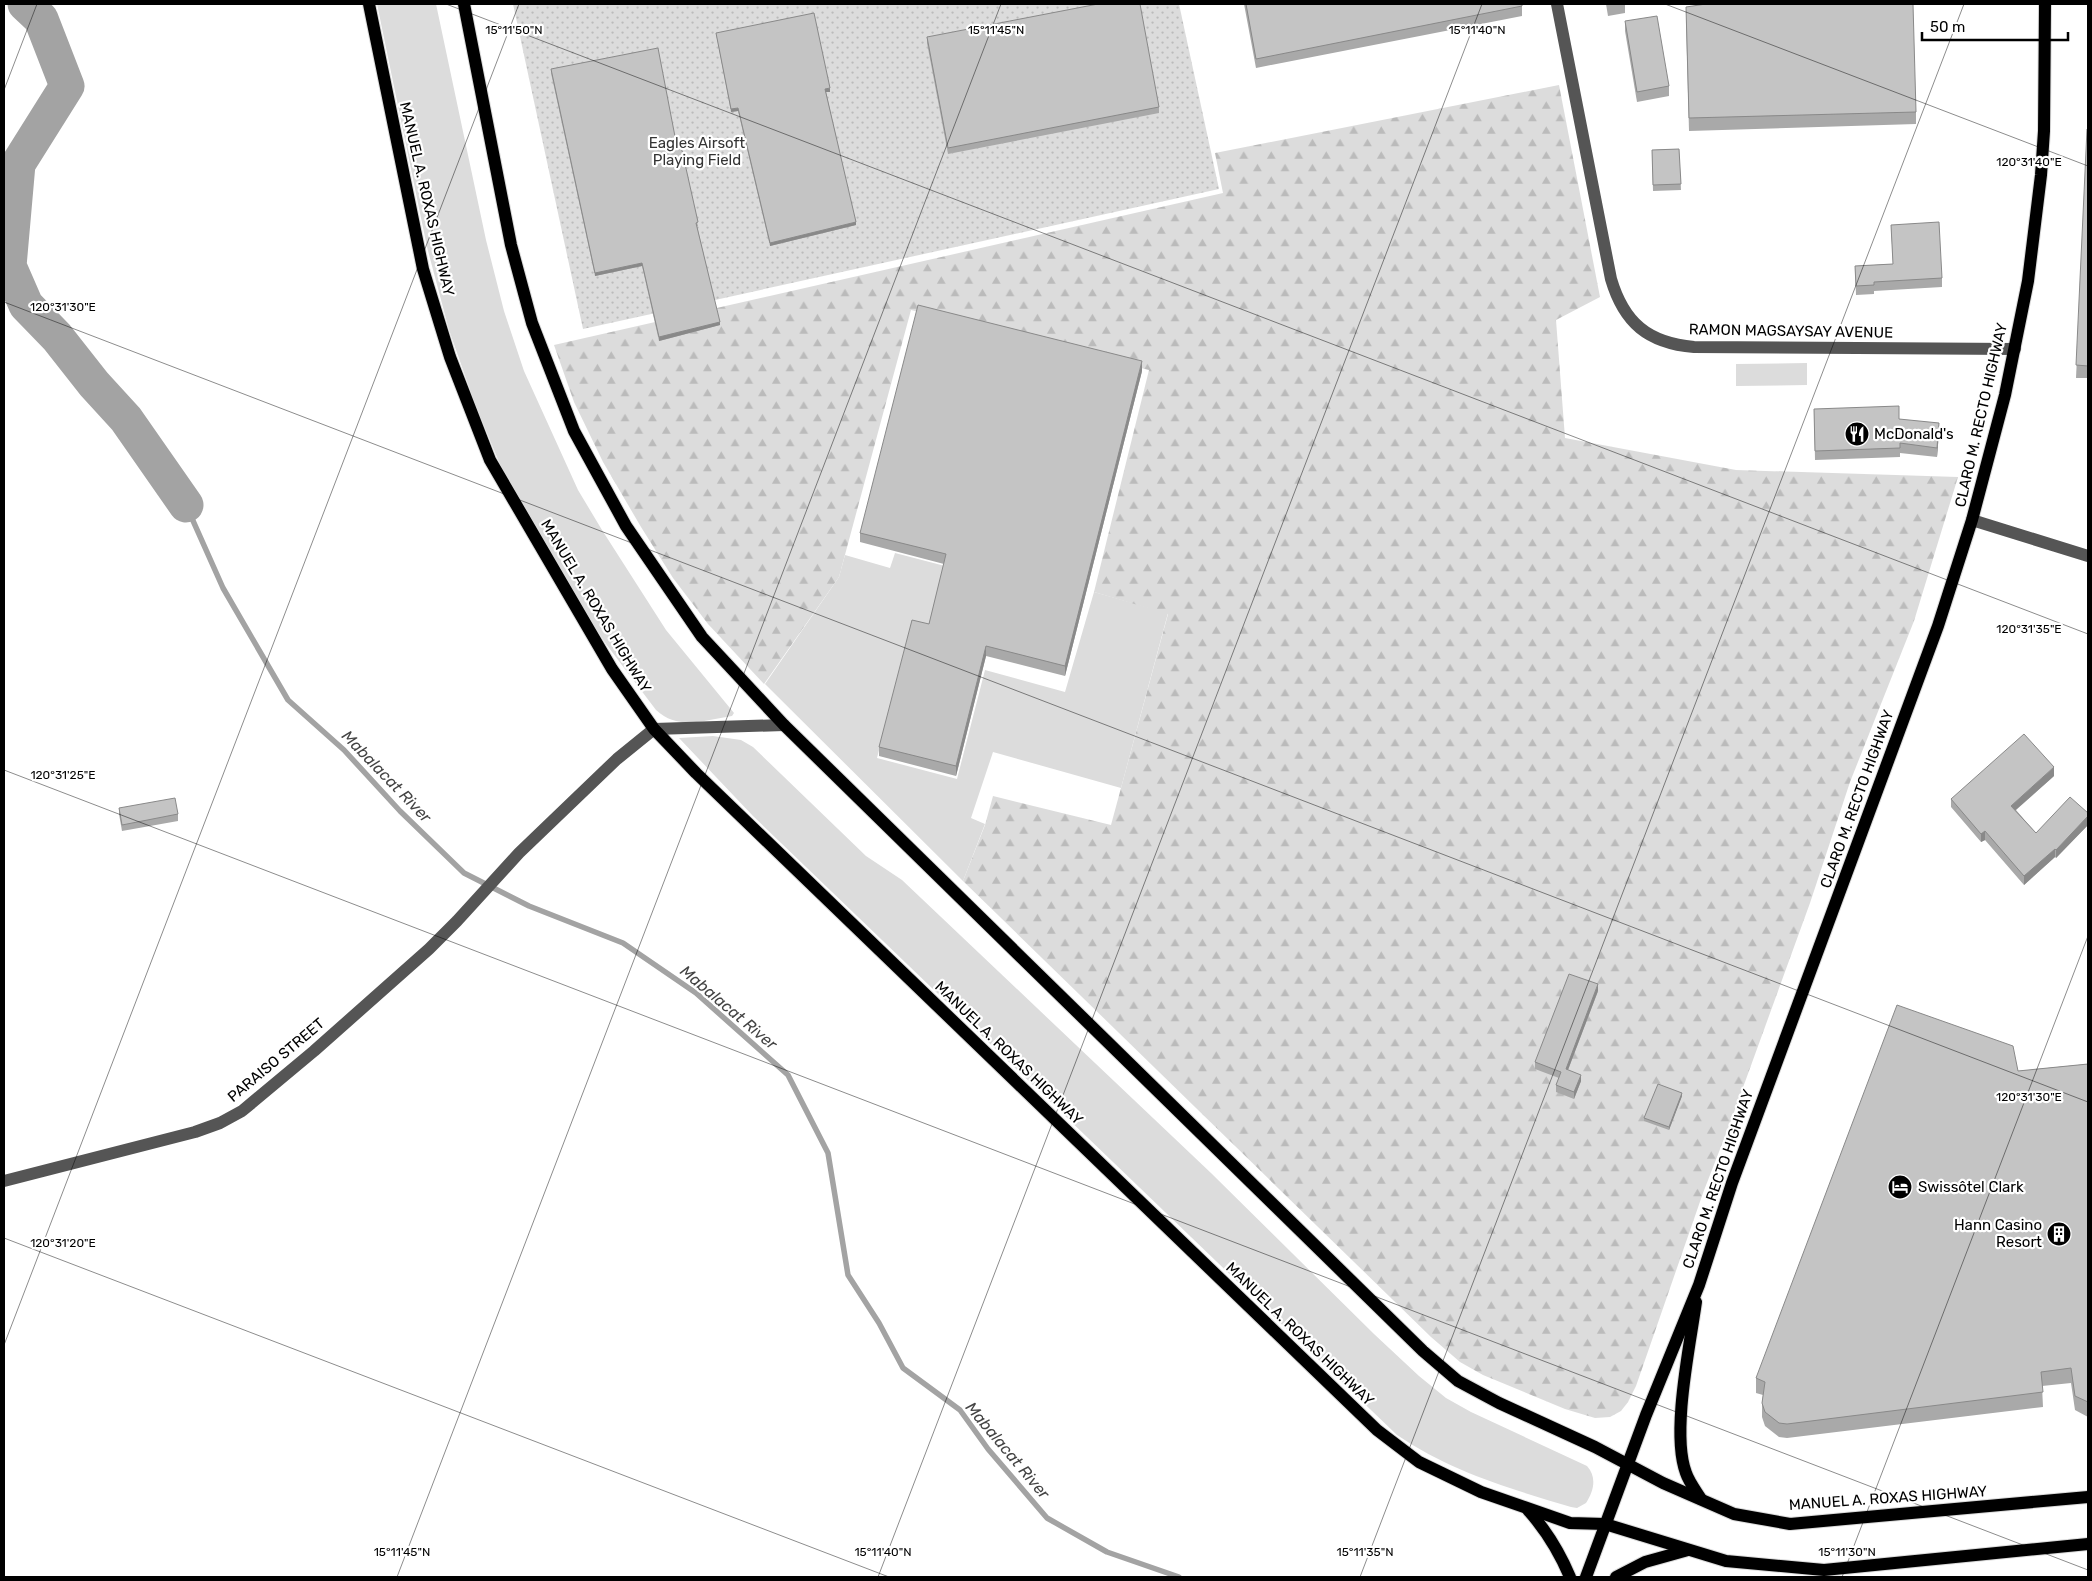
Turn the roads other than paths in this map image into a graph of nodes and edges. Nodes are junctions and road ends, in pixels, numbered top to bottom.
1 (369, 4) edge
2 (464, 4) edge
3 (1557, 4) edge
4 (2045, 4) edge
5 (2015, 349) junction
6 (1972, 520) junction
7 (2088, 556) edge
8 (784, 725) junction
9 (654, 729) junction
10 (4, 1182) edge
11 (1699, 1285) junction
12 (1628, 1465) junction
13 (2088, 1497) edge
14 (1701, 1499) junction
15 (1526, 1508) junction
16 (1605, 1524) junction
17 (2088, 1544) edge
18 (1690, 1550) junction
19 (1570, 1577) edge
20 (1586, 1577) edge
21 (1616, 1577) edge

1 - 9 main road, MANUEL A. ROXAS HIGHWAY
2 - 8 main road, MANUEL A. ROXAS HIGHWAY
3 - 5 street, RAMON MAGSAYSAY AVENUE
4 - 5 main road, CLARO M. RECTO HIGHWAY
5 - 6 main road, CLARO M. RECTO HIGHWAY
6 - 7 street
6 - 11 main road, CLARO M. RECTO HIGHWAY
8 - 9 street
8 - 12 main road, MANUEL A. ROXAS HIGHWAY
9 - 10 street, PARAISO STREET
9 - 15 main road, MANUEL A. ROXAS HIGHWAY
11 - 12 main road, CLARO M. RECTO HIGHWAY
11 - 14 main road
12 - 14 main road, MANUEL A. ROXAS HIGHWAY
12 - 16 main road, CLARO M. RECTO HIGHWAY
13 - 14 main road, MANUEL A. ROXAS HIGHWAY
15 - 16 main road, MANUEL A. ROXAS HIGHWAY
15 - 19 main road
16 - 18 main road, MANUEL A. ROXAS HIGHWAY
16 - 20 main road, CLARO M. RECTO HIGHWAY
17 - 18 main road, MANUEL A. ROXAS HIGHWAY
18 - 21 main road

